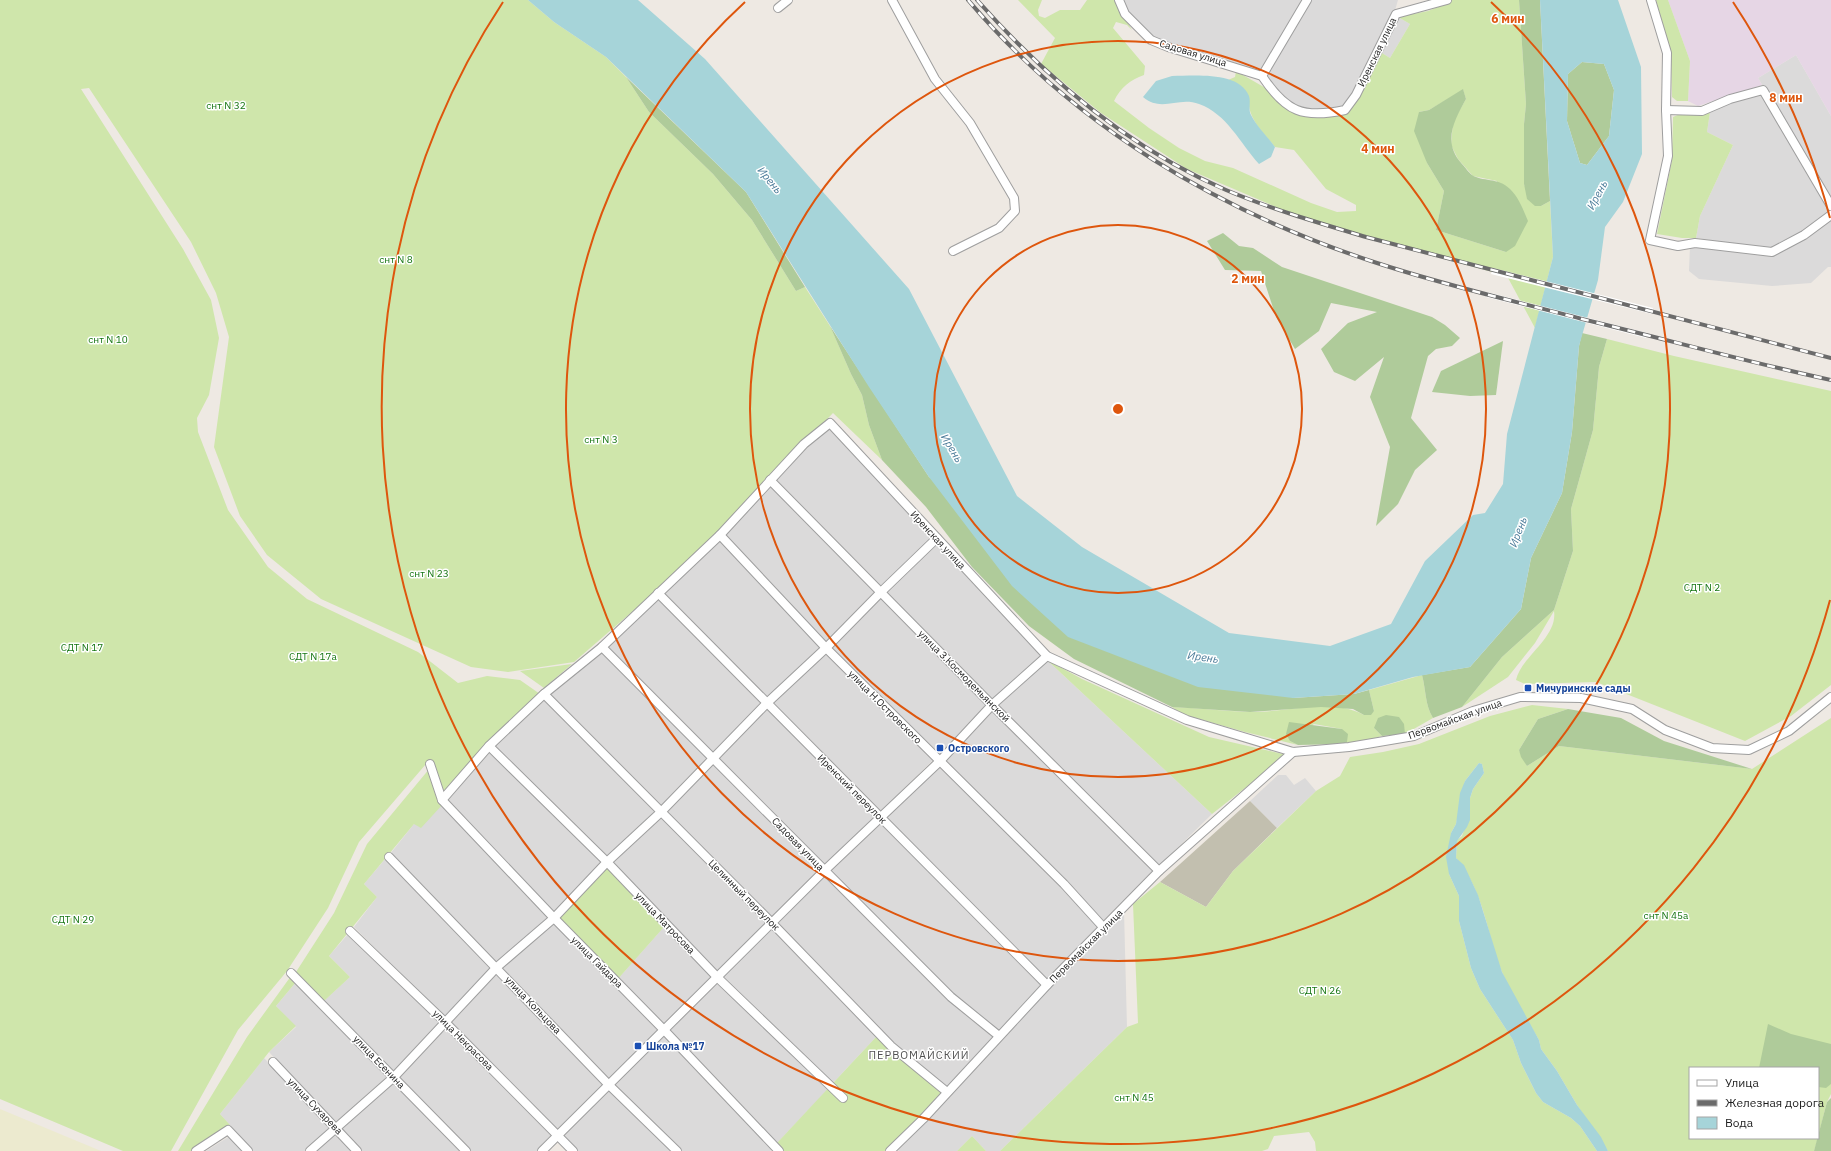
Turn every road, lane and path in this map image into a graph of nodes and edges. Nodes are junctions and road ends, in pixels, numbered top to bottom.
1 (788, 0) edge
2 (892, 0) edge
3 (1118, 0) edge
4 (1307, 0) edge
5 (1447, 0) edge
6 (1651, 0) edge
7 (778, 8) dead end
8 (1262, 76) junction
9 (1666, 110) junction
10 (1831, 206) edge
11 (1831, 215) edge
12 (953, 250) dead end
13 (770, 480) junction
14 (720, 535) junction
15 (938, 538) junction
16 (881, 592) junction
17 (658, 593) junction
18 (602, 646) junction
19 (826, 648) junction
20 (1047, 656) junction
21 (544, 694) junction
22 (1831, 697) edge
23 (767, 703) junction
24 (992, 705) junction
25 (489, 746) junction
26 (1293, 752) junction
27 (713, 757) junction
28 (940, 761) junction
29 (430, 764) dead end
30 (442, 800) junction
31 (661, 812) junction
32 (880, 817) junction
33 (389, 857) dead end
34 (607, 862) junction
35 (1159, 871) junction
36 (824, 872) junction
37 (554, 918) junction
38 (772, 923) junction
39 (1104, 928) junction
40 (350, 931) dead end
41 (497, 967) junction
42 (291, 972) dead end
43 (718, 978) junction
44 (1047, 985) junction
45 (446, 1023) junction
46 (665, 1031) junction
47 (999, 1036) junction
48 (273, 1062) dead end
49 (394, 1077) junction
50 (609, 1084) junction
51 (947, 1092) junction
52 (843, 1098) dead end
53 (336, 1128) junction
54 (558, 1136) junction
55 (196, 1151) edge
56 (248, 1151) edge
57 (310, 1151) edge
58 (357, 1151) edge
59 (466, 1151) edge
60 (542, 1151) edge
61 (573, 1151) edge
62 (677, 1151) edge
63 (779, 1151) edge
64 (890, 1151) edge

1 - 7 street
2 - 12 street
3 - 8 street, Садовая улица
4 - 8 street
5 - 8 street, Иренская улица
6 - 9 street
9 - 10 street
9 - 11 street
13 - 14 street
13 - 15 street, Иренская улица
13 - 16 street, улица З.Космодемьянской
14 - 17 street
14 - 19 street, улица Н.Островского
15 - 16 street
15 - 20 street, Иренская улица
16 - 19 street
16 - 24 street, улица З.Космодемьянской
17 - 18 street
17 - 23 street, Иренский переулок
18 - 21 street
18 - 27 street, Садовая улица
19 - 23 street
19 - 28 street, улица Н.Островского
20 - 24 street
20 - 26 street, Первомайская улица
21 - 25 street
21 - 31 street, Целинный переулок
22 - 26 street, Первомайская улица
23 - 27 street
23 - 32 street, Иренский переулок
24 - 28 street
24 - 35 street, улица З.Космодемьянской
25 - 30 street
25 - 34 street, улица Матросова
26 - 35 street, Первомайская улица
27 - 31 street
27 - 36 street, Садовая улица
28 - 32 street
28 - 39 street, улица Н.Островского
29 - 30 street, улица Гайдара
30 - 37 street, улица Гайдара
31 - 34 street
31 - 38 street, Целинный переулок
32 - 36 street
32 - 44 street, Иренский переулок
33 - 41 street, улица Кольцова
34 - 37 street
34 - 43 street, улица Матросова
35 - 39 street, Первомайская улица
36 - 38 street
36 - 47 street, Садовая улица
37 - 41 street
37 - 46 street, улица Гайдара
38 - 43 street
38 - 51 street, Целинный переулок
39 - 44 street, Первомайская улица
40 - 45 street, улица Некрасова
41 - 45 street
41 - 50 street, улица Кольцова
42 - 49 street, улица Есенина
43 - 46 street
43 - 52 street, улица Матросова
44 - 47 street, Первомайская улица
45 - 49 street
45 - 54 street, улица Некрасова
46 - 50 street
46 - 63 street, улица Гайдара
47 - 51 street, Первомайская улица
48 - 53 street, улица Сухарева
49 - 53 street
49 - 59 street, улица Есенина
50 - 54 street
50 - 62 street, улица Кольцова
51 - 64 street, Первомайская улица
53 - 57 street
53 - 58 street, улица Сухарева
54 - 60 street
54 - 61 street, улица Некрасова
55 - 56 street

